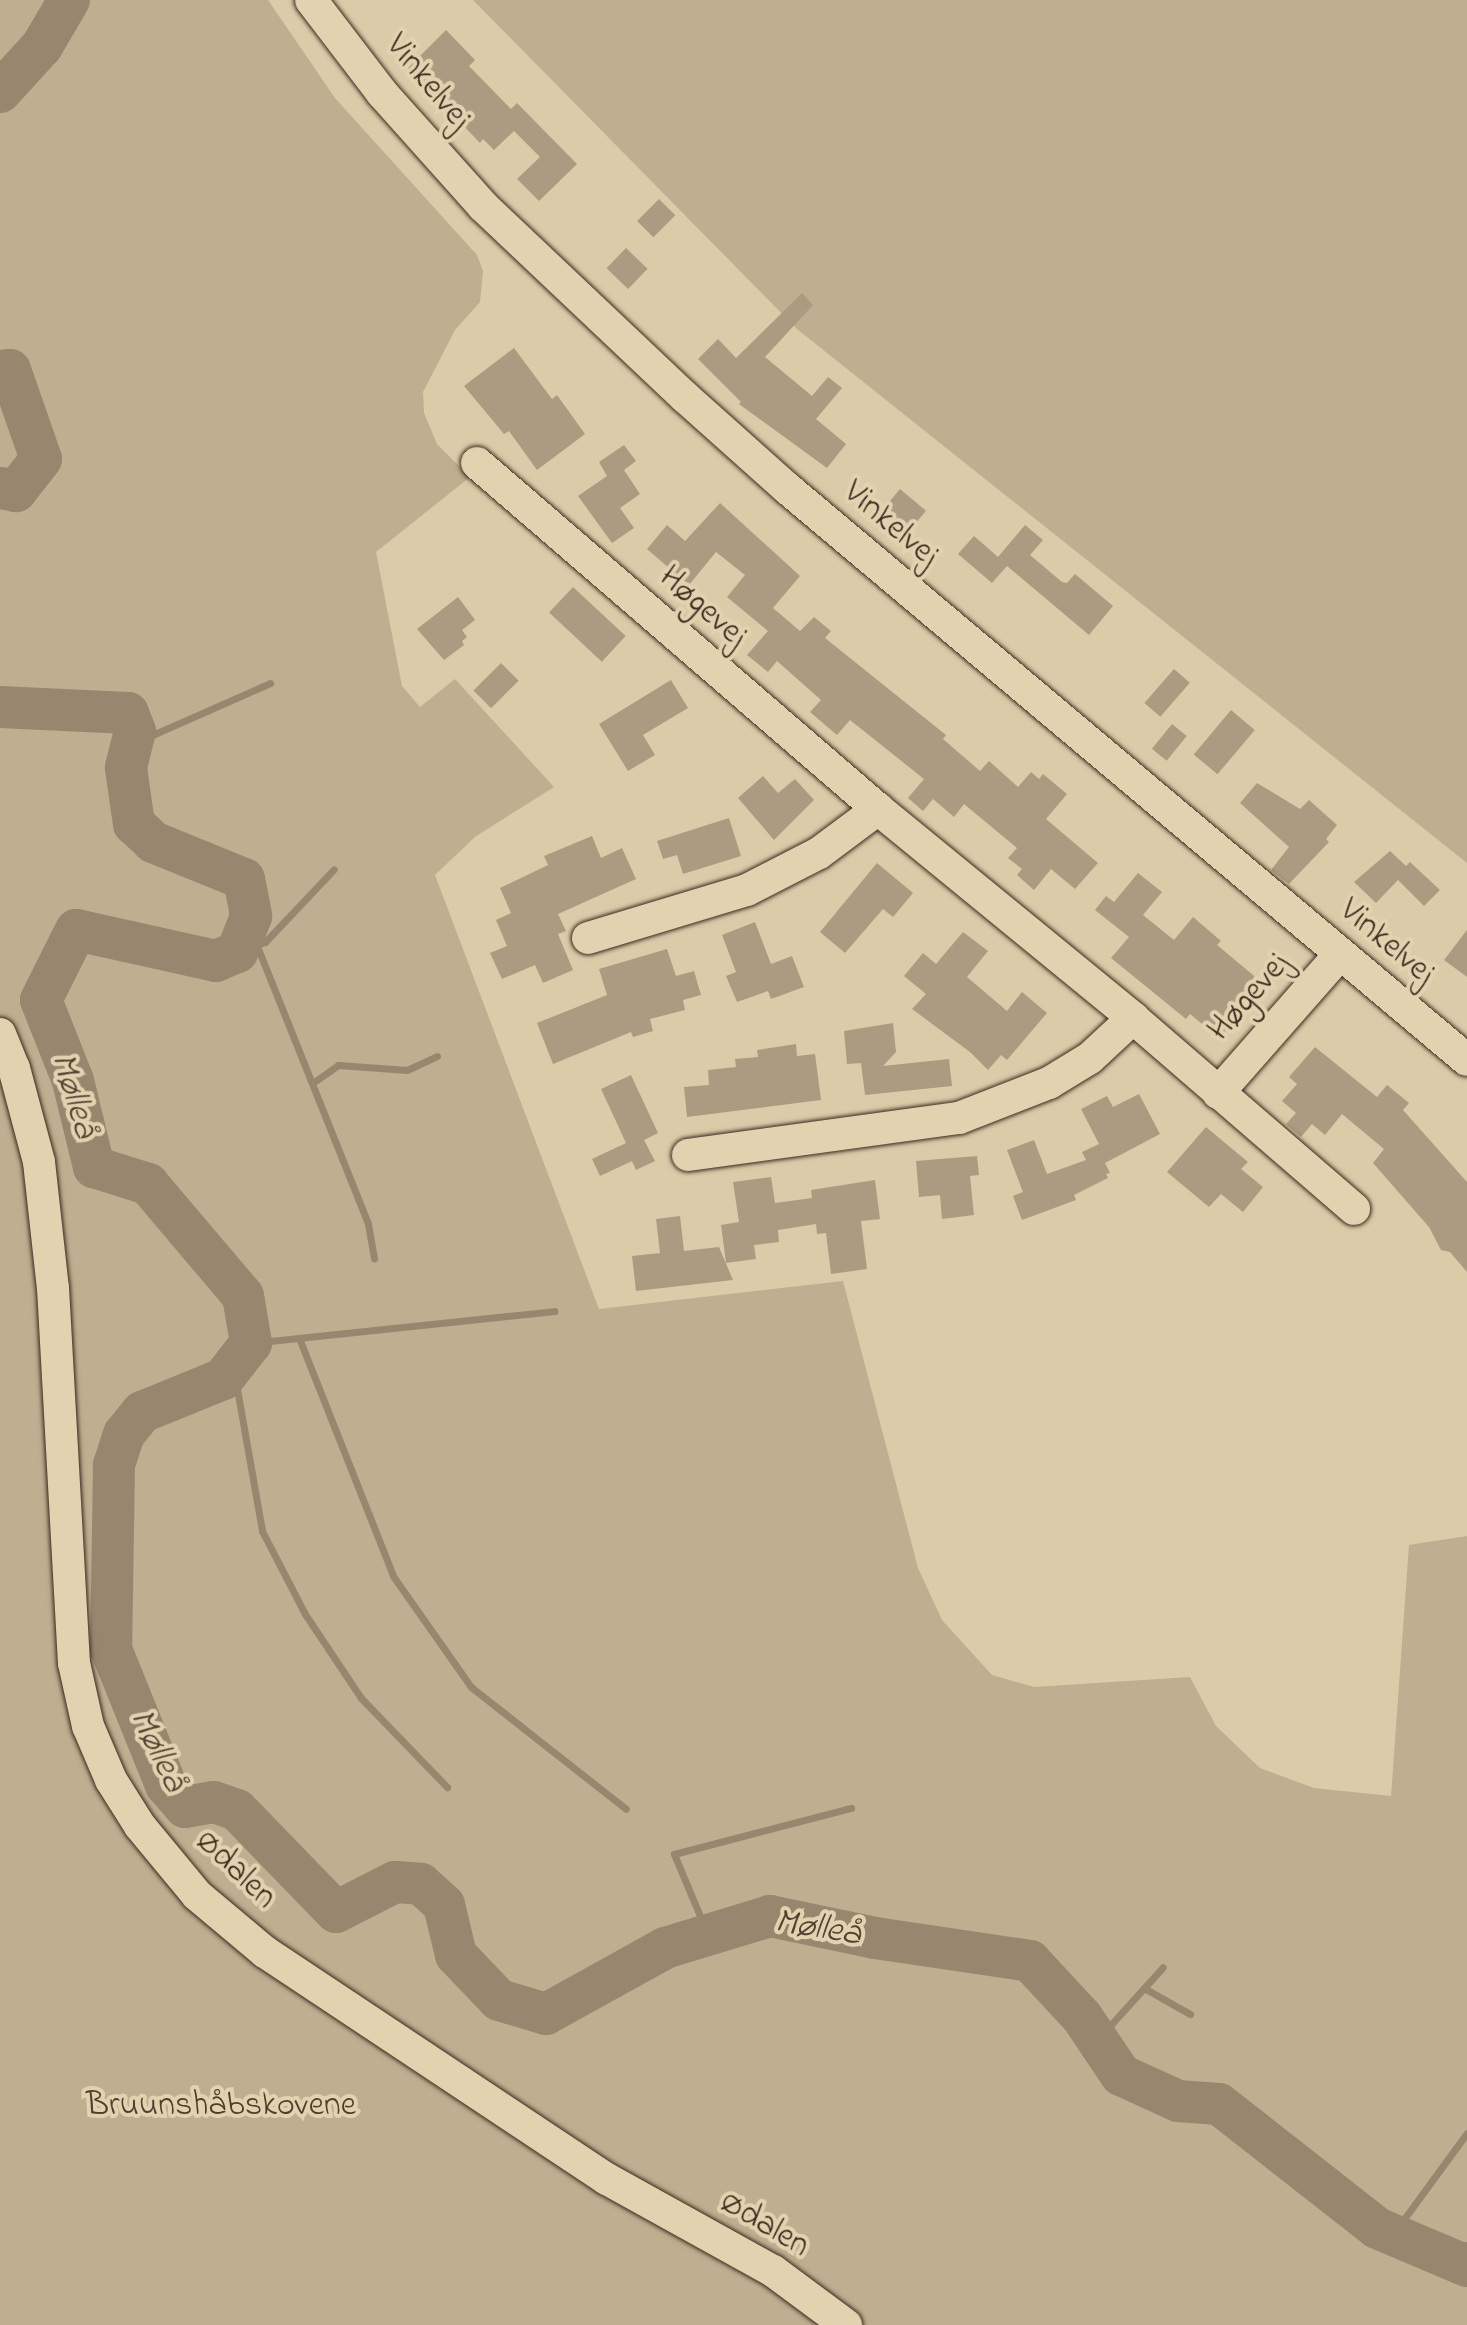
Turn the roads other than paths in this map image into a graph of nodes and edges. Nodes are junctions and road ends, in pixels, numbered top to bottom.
1 (311, 0) edge
2 (477, 463) dead end
3 (878, 809) junction
4 (588, 938) dead end
5 (1340, 954) junction
6 (1133, 1018) junction
7 (0, 1034) edge
8 (1467, 1060) edge
9 (1218, 1093) junction
10 (688, 1155) dead end
11 (1354, 1209) dead end
12 (846, 2325) edge

1 - 5 street, Vinkelvej
2 - 3 street, Høgevej
3 - 4 street
3 - 6 street, Høgevej
5 - 8 street, Vinkelvej
5 - 9 street, Høgevej
6 - 9 street, Høgevej
6 - 10 street
7 - 12 street, Ødalen
9 - 11 street, Høgevej

